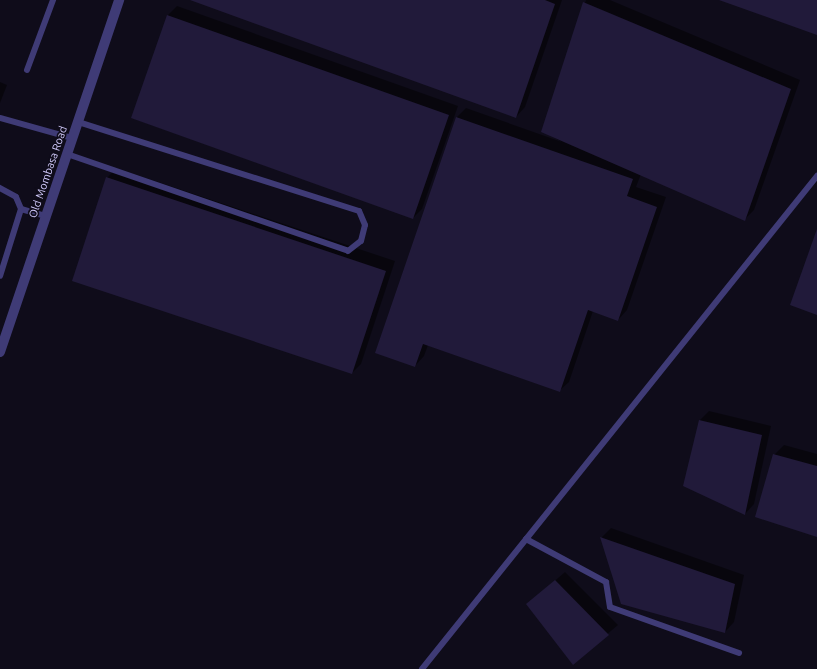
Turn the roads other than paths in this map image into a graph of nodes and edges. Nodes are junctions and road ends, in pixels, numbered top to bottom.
1 (52, 0) edge
2 (119, 0) edge
3 (27, 70) dead end
4 (0, 118) edge
5 (78, 122) junction
6 (72, 138) junction
7 (67, 154) junction
8 (817, 176) edge
9 (0, 188) edge
10 (21, 209) junction
11 (46, 216) junction
12 (0, 276) edge
13 (0, 352) edge
14 (526, 539) junction
15 (739, 653) dead end
16 (422, 669) edge

1 - 3 lane
2 - 5 street, Old Mombasa Road
4 - 6 lane
5 - 6 street, Old Mombasa Road
5 - 7 lane
6 - 7 street, Old Mombasa Road
7 - 11 street, Old Mombasa Road
8 - 14 lane
9 - 10 lane
10 - 11 lane
10 - 12 lane
11 - 13 street, Old Mombasa Road
14 - 15 lane
14 - 16 lane

